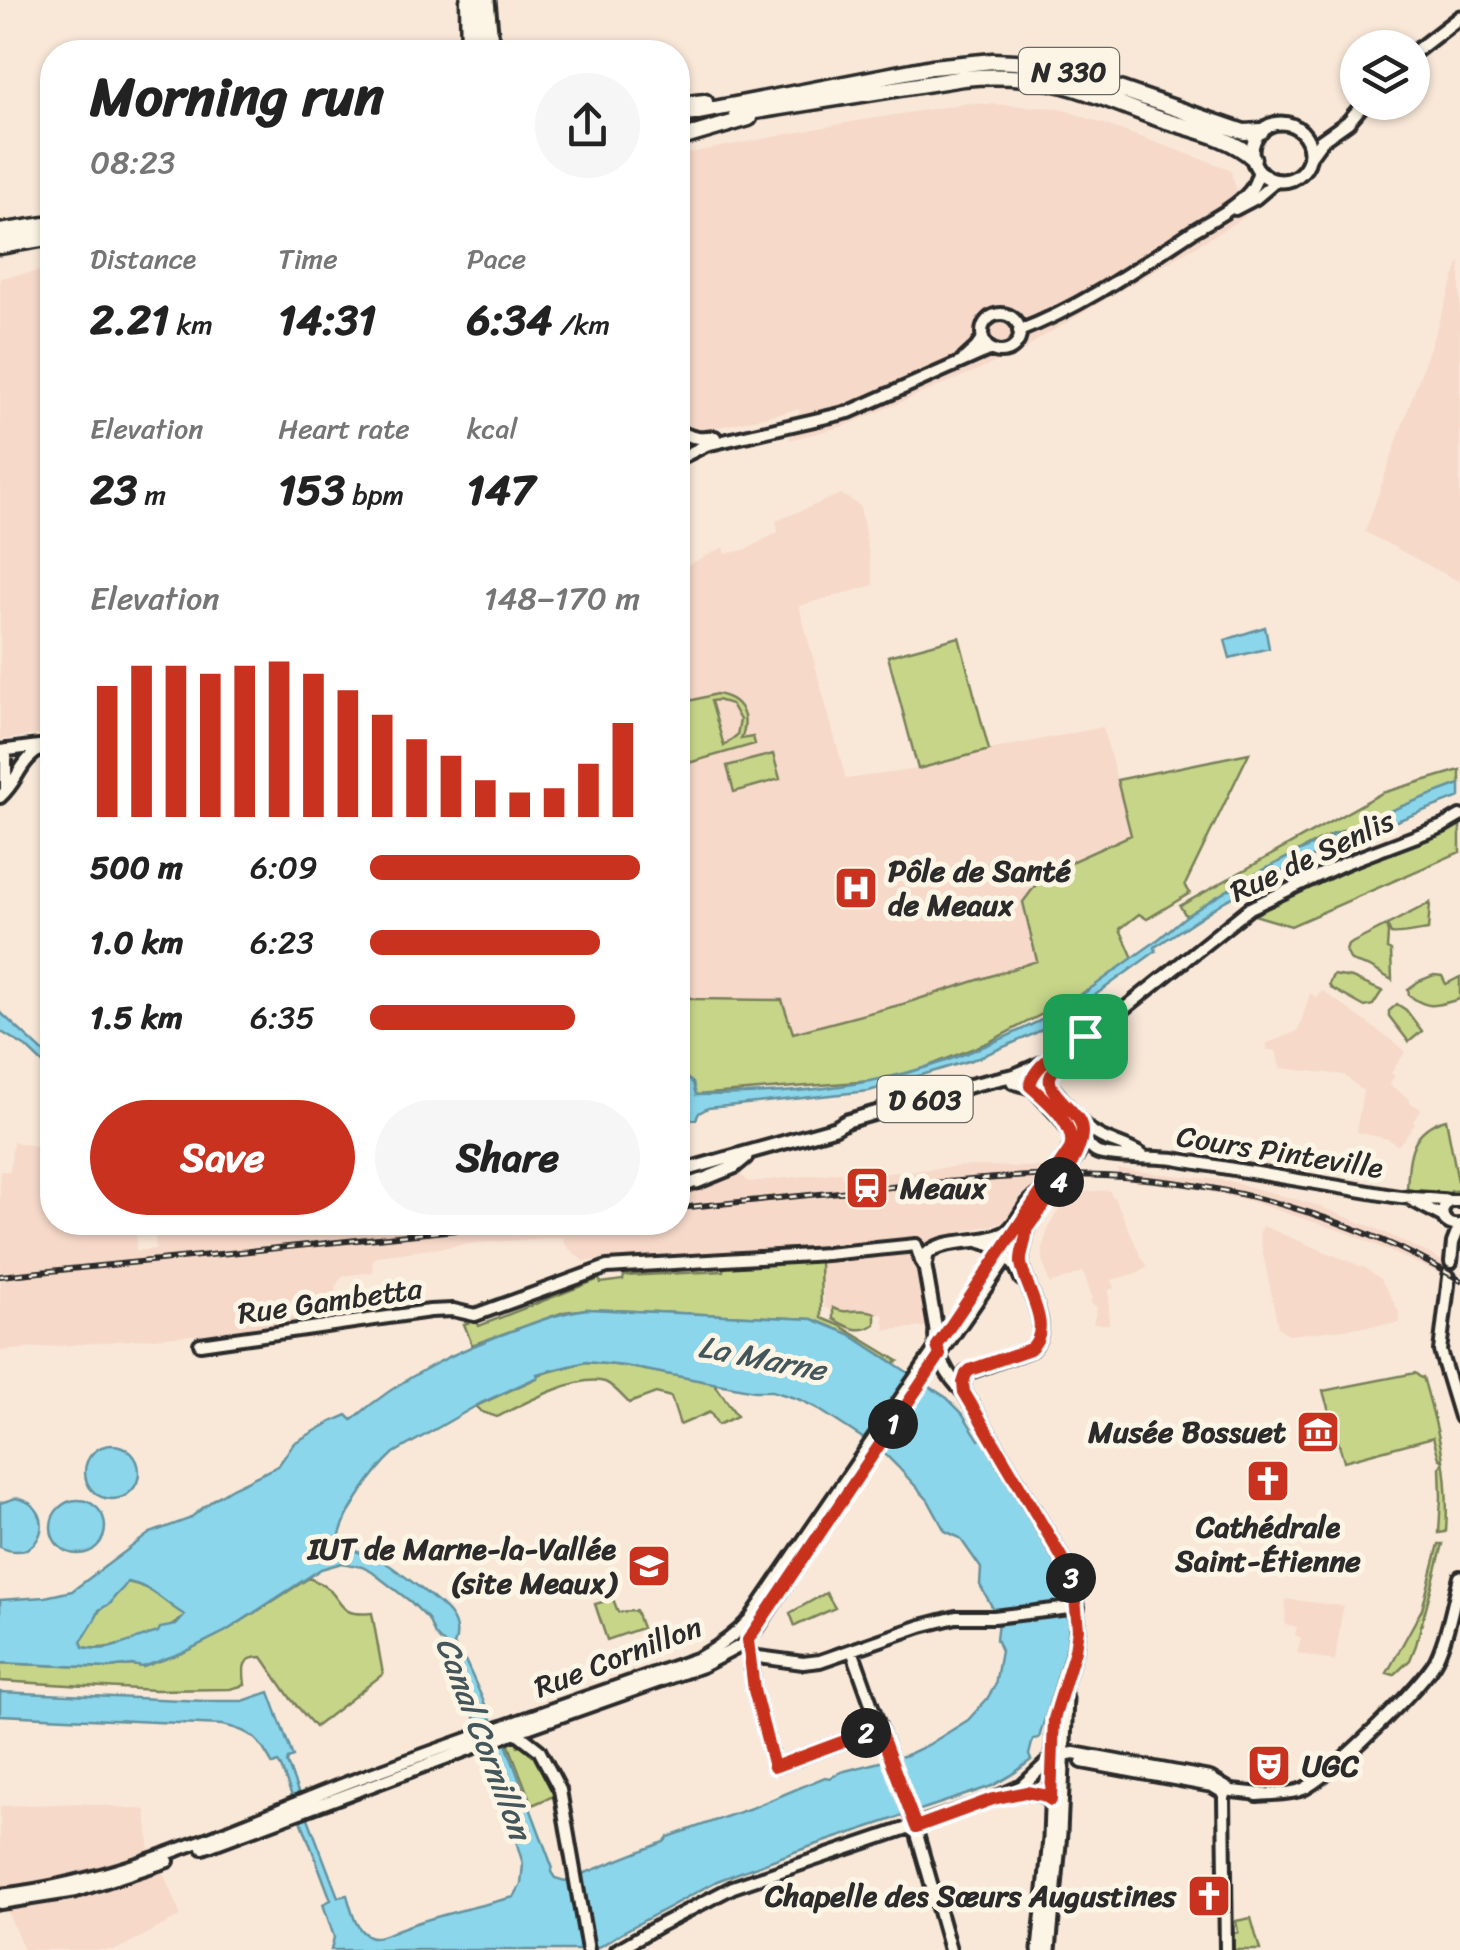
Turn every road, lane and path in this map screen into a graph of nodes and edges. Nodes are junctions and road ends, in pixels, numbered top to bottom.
1 (468, 0) edge
2 (478, 0) edge
3 (488, 0) edge
4 (1460, 17) edge
5 (470, 40) edge
6 (481, 40) edge
7 (492, 40) edge
8 (1430, 40) edge
9 (804, 92) junction
10 (690, 103) edge
11 (772, 108) junction
12 (690, 114) edge
13 (1340, 118) edge
14 (1347, 120) edge
15 (690, 122) edge
16 (1262, 131) junction
17 (1302, 132) junction
18 (690, 135) edge
19 (1310, 156) junction
20 (1256, 164) junction
21 (1276, 181) junction
22 (1203, 225) junction
23 (40, 226) edge
24 (0, 232) edge
25 (40, 240) edge
26 (0, 246) edge
27 (1019, 330) junction
28 (982, 338) junction
29 (991, 349) junction
30 (692, 438) joint
31 (692, 451) joint
32 (40, 745) edge
33 (40, 749) edge
34 (7, 750) edge
35 (6, 791) edge
36 (1460, 816) edge
37 (1050, 1065) junction
38 (1007, 1078) junction
39 (1032, 1083) junction
40 (1051, 1087) junction
41 (848, 1121) junction
42 (1081, 1123) junction
43 (1078, 1139) junction
44 (1096, 1152) junction
45 (750, 1153) junction
46 (1139, 1154) junction
47 (729, 1157) junction
48 (690, 1167) edge
49 (697, 1182) junction
50 (690, 1184) edge
51 (1043, 1198) junction
52 (1410, 1199) junction
53 (1454, 1201) edge
54 (1444, 1219) junction
55 (1460, 1225) edge
56 (1026, 1230) junction
57 (975, 1240) junction
58 (1453, 1244) junction
59 (1004, 1255) junction
60 (1450, 1262) dead end
61 (925, 1267) junction
62 (1448, 1277) dead end
63 (1039, 1328) junction
64 (200, 1344) dead end
65 (937, 1346) junction
66 (946, 1370) junction
67 (924, 1372) junction
68 (966, 1374) junction
69 (964, 1392) junction
70 (1458, 1397) edge
71 (1460, 1417) edge
72 (874, 1445) junction
73 (1460, 1578) edge
74 (1072, 1608) junction
75 (744, 1626) junction
76 (1446, 1627) junction
77 (1460, 1628) edge
78 (748, 1640) junction
79 (852, 1650) junction
80 (751, 1656) junction
81 (1066, 1684) junction
82 (535, 1725) junction
83 (879, 1728) junction
84 (513, 1733) junction
85 (539, 1750) junction
86 (1058, 1756) junction
87 (1220, 1787) junction
88 (993, 1799) junction
89 (1051, 1800) junction
90 (916, 1827) junction
91 (1058, 1856) junction
92 (2, 1900) edge
93 (588, 1950) edge
94 (617, 1950) edge
95 (950, 1950) edge
96 (1040, 1950) edge
97 (1048, 1950) edge
98 (1226, 1950) edge

1 - 5 highway
2 - 6 main road
3 - 7 main road
4 - 8 main road
9 - 10 highway
9 - 12 highway, N 330
9 - 16 highway, N 330
11 - 15 highway, N 330
11 - 18 highway
11 - 20 highway, N 330
13 - 17 main road, N 330
14 - 19 main road, N 330
16 - 17 main road, N 330
16 - 20 main road
17 - 19 main road
19 - 21 main road, N 330
20 - 21 main road, N 330
20 - 22 main road
21 - 22 main road
22 - 27 main road
23 - 24 highway
25 - 26 highway
27 - 28 main road
27 - 29 main road
28 - 29 main road
28 - 30 main road
29 - 31 main road
30 - 31 main road
32 - 34 main road
33 - 35 main road
34 - 35 main road
36 - 37 main road, Rue de Senlis
37 - 38 main road, Rue de Senlis
37 - 39 main road, Rue de Senlis
37 - 40 main road
38 - 39 main road, D 603
38 - 41 main road, D 603
39 - 40 main road
39 - 43 main road
40 - 42 main road
41 - 45 main road, D 603
41 - 47 main road
42 - 43 main road
42 - 46 main road, Cours Pinteville
43 - 44 main road
43 - 46 main road, Cours Pinteville
43 - 51 main road
44 - 46 main road, Cours Pinteville
44 - 51 main road
45 - 47 main road, D 603
45 - 49 main road
46 - 52 main road, Cours Pinteville
47 - 48 main road, D 603
47 - 49 main road
49 - 50 main road
51 - 56 main road
51 - 57 main road
51 - 59 main road
52 - 53 main road, Cours Pinteville
52 - 54 main road, Cours Pinteville
53 - 54 main road
54 - 55 main road, Cours Pinteville
54 - 58 main road
55 - 58 main road
56 - 59 main road
56 - 63 main road
57 - 59 main road
57 - 61 main road
58 - 60 main road
59 - 63 main road
59 - 65 main road
61 - 64 main road, Rue Gambetta
61 - 65 main road
62 - 70 main road
63 - 68 main road
65 - 66 main road
65 - 67 main road
66 - 67 main road
66 - 68 main road
66 - 69 main road
67 - 72 main road
68 - 69 main road
69 - 74 main road
70 - 71 main road
72 - 75 main road, Rue Cornillon
72 - 78 main road
73 - 76 main road
74 - 79 main road
74 - 81 main road
75 - 78 main road
75 - 84 main road, Rue Cornillon
76 - 77 main road
76 - 87 main road
78 - 80 main road
78 - 82 main road, Rue Cornillon
79 - 80 main road
79 - 83 main road
80 - 83 main road
81 - 86 main road
81 - 86 main road
82 - 84 main road, Rue Cornillon
82 - 85 main road
83 - 90 main road
84 - 85 main road
84 - 92 main road
85 - 93 main road
86 - 87 main road
86 - 88 main road
86 - 89 main road
86 - 91 main road
87 - 98 main road
88 - 89 main road
88 - 90 main road
89 - 91 main road
89 - 96 main road
90 - 94 main road
90 - 95 main road
91 - 97 main road

